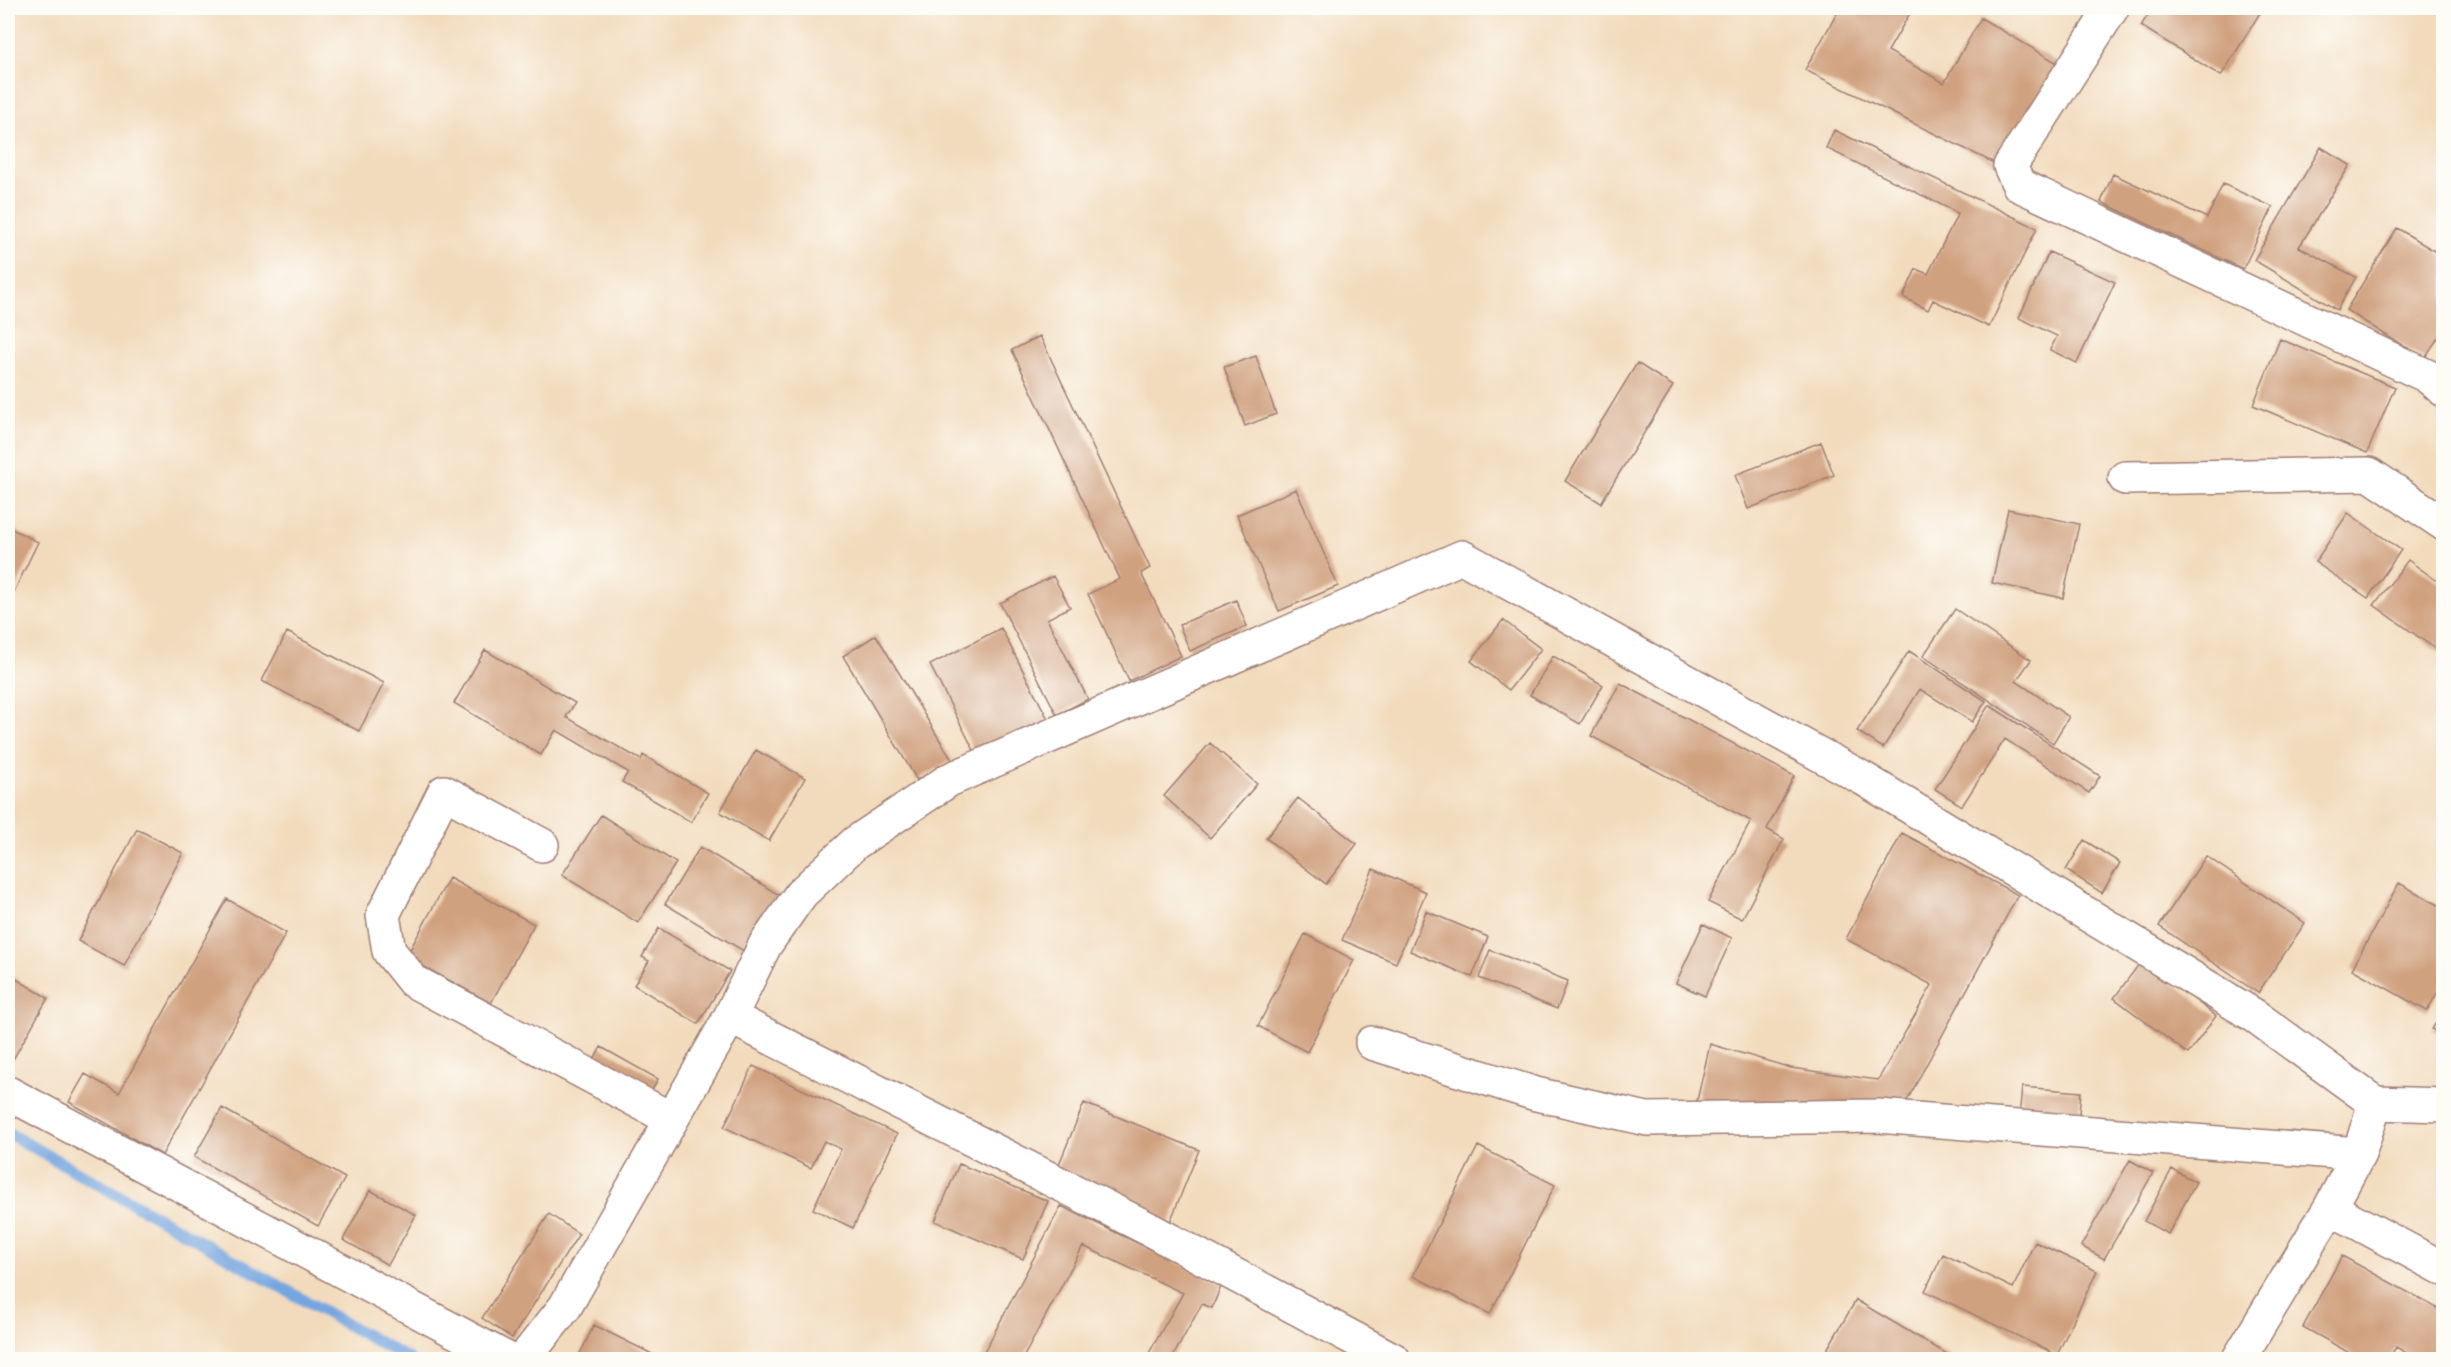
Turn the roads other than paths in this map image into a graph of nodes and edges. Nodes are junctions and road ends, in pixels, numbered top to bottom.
1 (2112, 8) edge
2 (2438, 373) edge
3 (2125, 478) dead end
4 (2444, 524) edge
5 (542, 845) dead end
6 (730, 1017) junction
7 (1372, 1043) dead end
8 (8, 1093) edge
9 (2375, 1103) junction
10 (2444, 1105) edge
11 (671, 1119) junction
12 (2359, 1154) junction
13 (2330, 1208) junction
14 (2444, 1269) edge
15 (509, 1359) edge
16 (523, 1359) edge
17 (1394, 1359) edge
18 (2238, 1359) edge

1 - 2 street
3 - 4 street
5 - 11 street
6 - 9 street
6 - 11 street
6 - 17 street
7 - 12 street
8 - 15 street
9 - 10 street
9 - 12 street
11 - 16 street
12 - 13 street
13 - 14 street
13 - 18 street

